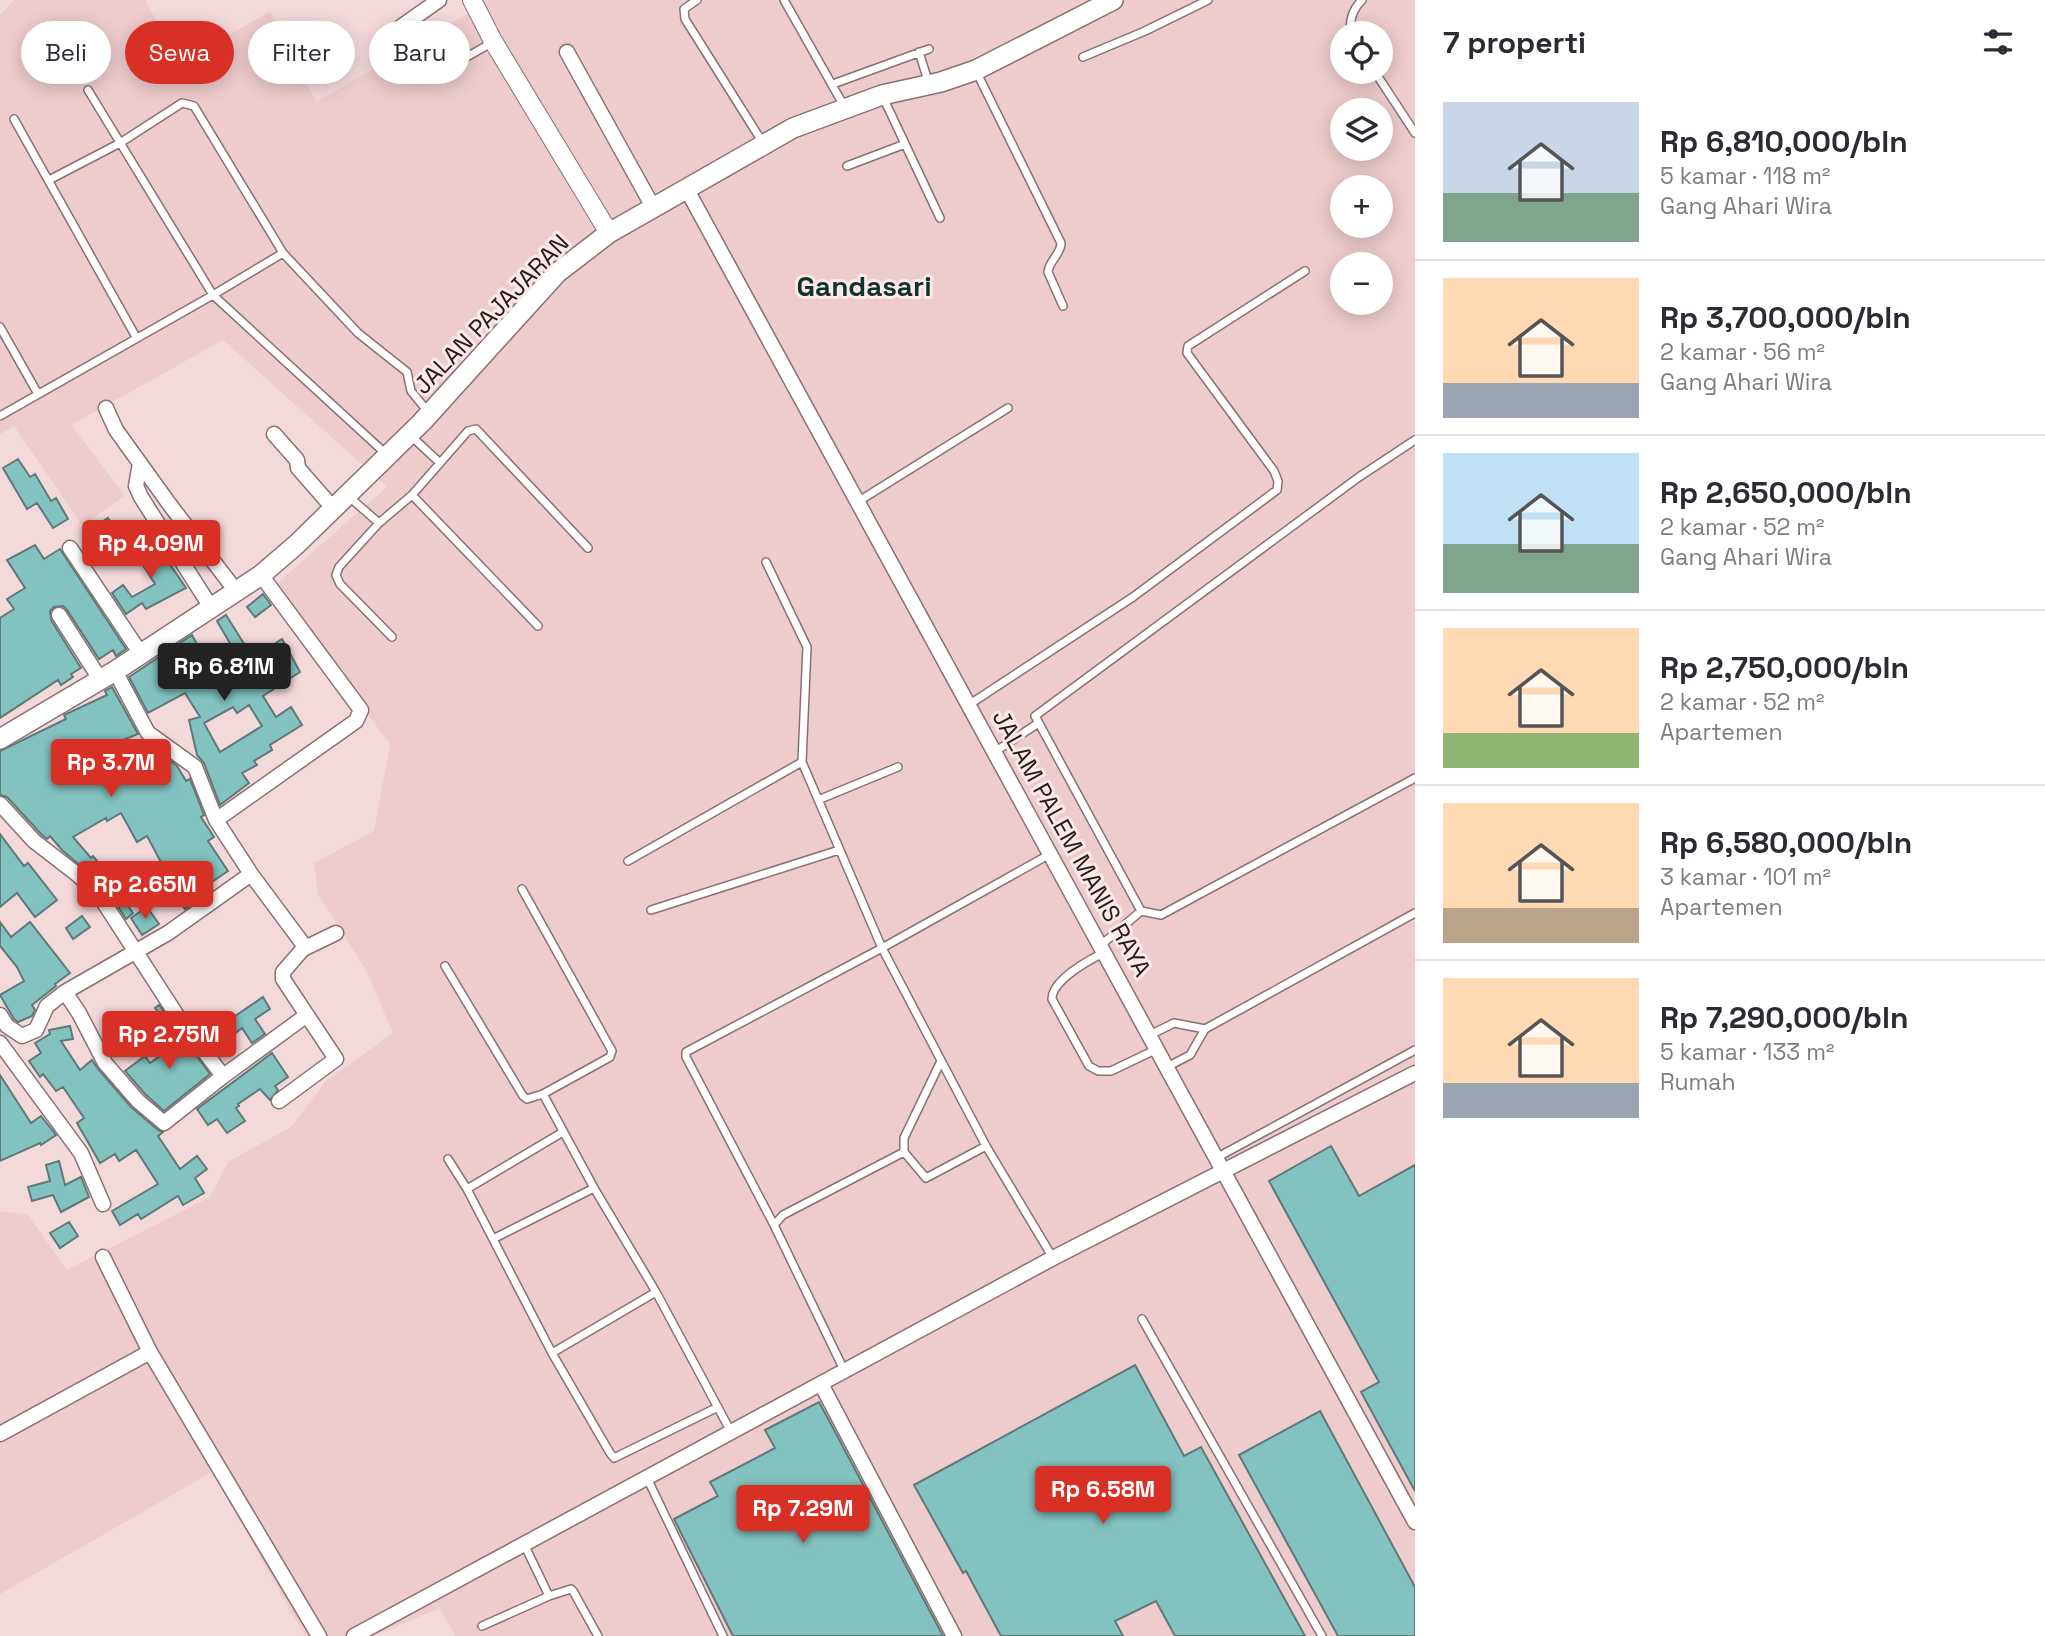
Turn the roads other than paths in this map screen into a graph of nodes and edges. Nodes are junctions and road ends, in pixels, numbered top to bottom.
1 (439, 0) edge
2 (472, 0) edge
3 (697, 0) edge
4 (784, 0) edge
5 (1113, 0) edge
6 (1208, 0) edge
7 (1362, 0) edge
8 (410, 21) edge
9 (1352, 21) edge
10 (493, 41) junction
11 (929, 49) dead end
12 (567, 52) dead end
13 (919, 52) junction
14 (470, 55) edge
15 (1083, 57) dead end
16 (976, 70) junction
17 (833, 84) junction
18 (1383, 84) edge
19 (929, 85) junction
20 (88, 90) dead end
21 (882, 95) junction
22 (845, 107) junction
23 (14, 119) dead end
24 (1415, 133) edge
25 (120, 143) junction
26 (763, 143) junction
27 (905, 144) junction
28 (847, 166) dead end
29 (48, 180) junction
30 (686, 188) junction
31 (653, 207) junction
32 (940, 218) dead end
33 (609, 233) junction
34 (283, 253) junction
35 (1305, 271) dead end
36 (213, 295) junction
37 (1063, 306) dead end
38 (0, 327) edge
39 (136, 337) junction
40 (38, 394) junction
41 (106, 408) dead end
42 (1008, 408) dead end
43 (429, 414) junction
44 (0, 416) edge
45 (274, 434) dead end
46 (409, 434) junction
47 (1415, 440) edge
48 (388, 456) junction
49 (140, 463) junction
50 (440, 463) junction
51 (412, 495) junction
52 (340, 501) junction
53 (859, 501) junction
54 (379, 523) junction
55 (71, 548) dead end
56 (588, 548) dead end
57 (766, 562) dead end
58 (261, 575) junction
59 (236, 591) junction
60 (212, 609) junction
61 (58, 615) dead end
62 (538, 626) dead end
63 (392, 637) dead end
64 (141, 654) junction
65 (108, 675) junction
66 (970, 704) junction
67 (1037, 724) junction
68 (0, 739) edge
69 (996, 751) junction
70 (802, 762) junction
71 (898, 767) dead end
72 (1415, 778) edge
73 (818, 800) junction
74 (0, 804) edge
75 (216, 820) junction
76 (839, 850) junction
77 (1052, 853) junction
78 (628, 861) dead end
79 (251, 874) junction
80 (522, 889) dead end
81 (650, 909) dead end
82 (1141, 911) junction
83 (1415, 913) edge
84 (336, 933) dead end
85 (303, 948) junction
86 (882, 948) junction
87 (1103, 948) junction
88 (136, 950) junction
89 (446, 966) dead end
90 (65, 992) junction
91 (0, 1015) edge
92 (307, 1016) junction
93 (1205, 1029) junction
94 (1154, 1042) junction
95 (0, 1043) edge
96 (1415, 1051) edge
97 (941, 1061) junction
98 (1167, 1067) junction
99 (1415, 1073) edge
100 (223, 1076) junction
101 (543, 1094) junction
102 (279, 1101) dead end
103 (563, 1132) junction
104 (986, 1146) junction
105 (904, 1152) junction
106 (448, 1159) dead end
107 (1219, 1164) junction
108 (594, 1188) junction
109 (467, 1189) junction
110 (103, 1204) dead end
111 (774, 1225) junction
112 (493, 1239) junction
113 (103, 1257) dead end
114 (1053, 1258) junction
115 (656, 1292) junction
116 (1142, 1319) dead end
117 (150, 1352) junction
118 (552, 1353) junction
119 (844, 1371) junction
120 (821, 1384) junction
121 (718, 1407) junction
122 (732, 1432) junction
123 (0, 1434) edge
124 (647, 1478) junction
125 (1415, 1522) edge
126 (524, 1544) junction
127 (549, 1596) junction
128 (482, 1626) dead end
129 (319, 1636) edge
130 (354, 1636) edge
131 (598, 1636) edge
132 (723, 1636) edge
133 (954, 1636) edge
134 (1322, 1636) edge

1 - 8 street
2 - 10 street
3 - 26 lane
4 - 17 lane
5 - 16 main road, JALAN PAJAJARAN
6 - 15 lane
7 - 9 lane
10 - 14 lane
10 - 33 street
11 - 13 lane
12 - 31 street
13 - 17 lane
13 - 19 lane
16 - 19 main road, JALAN PAJAJARAN
16 - 37 lane
17 - 22 lane
18 - 24 lane
19 - 21 main road, JALAN PAJAJARAN
20 - 25 lane
21 - 22 main road, JALAN PAJAJARAN
21 - 27 lane
22 - 26 main road, JALAN PAJAJARAN
23 - 29 lane
25 - 29 lane
25 - 34 lane
25 - 36 lane
26 - 30 main road, JALAN PAJAJARAN
27 - 28 lane
27 - 32 lane
29 - 39 lane
30 - 31 main road, JALAN PAJAJARAN
30 - 53 street, JALAM PALEM MANIS RAYA
31 - 33 main road, JALAN PAJAJARAN
33 - 43 main road, JALAN PAJAJARAN
34 - 36 lane
34 - 43 lane
35 - 66 lane
36 - 39 lane
36 - 48 lane
38 - 40 lane
39 - 40 lane
40 - 44 lane
41 - 49 street
42 - 53 lane
43 - 46 main road, JALAN PAJAJARAN
45 - 52 street
46 - 48 main road, JALAN PAJAJARAN
46 - 50 lane
47 - 67 lane
48 - 52 main road, JALAN PAJAJARAN
49 - 59 street
49 - 60 street
50 - 51 lane
50 - 56 lane
51 - 54 lane
51 - 62 lane
52 - 54 lane
52 - 58 main road, JALAN PAJAJARAN
53 - 66 street, JALAM PALEM MANIS RAYA
54 - 63 lane
55 - 64 street
57 - 70 lane
58 - 59 main road, JALAN PAJAJARAN
58 - 75 street
59 - 60 main road, JALAN PAJAJARAN
60 - 64 main road, JALAN PAJAJARAN
61 - 65 street
64 - 65 main road, JALAN PAJAJARAN
65 - 68 main road, JALAN PAJAJARAN
65 - 75 street
66 - 69 street, JALAM PALEM MANIS RAYA
67 - 69 lane
67 - 82 lane
69 - 77 street, JALAM PALEM MANIS RAYA
70 - 73 lane
70 - 78 lane
71 - 73 lane
72 - 82 lane
73 - 76 lane
74 - 88 street
75 - 79 street
76 - 81 lane
76 - 86 lane
77 - 86 lane
77 - 87 street, JALAM PALEM MANIS RAYA
79 - 85 street
79 - 88 street
80 - 101 lane
82 - 87 lane
83 - 93 lane
84 - 85 street
85 - 92 street
86 - 97 lane
86 - 111 lane
87 - 94 street, JALAM PALEM MANIS RAYA
87 - 94 lane
88 - 90 street
88 - 100 street
89 - 101 lane
90 - 91 street
90 - 100 street
92 - 100 street
92 - 102 street
93 - 94 lane
93 - 98 lane
94 - 98 street, JALAM PALEM MANIS RAYA
95 - 110 street
96 - 107 lane
97 - 104 lane
97 - 105 lane
98 - 107 street, JALAM PALEM MANIS RAYA
99 - 107 street
101 - 103 lane
103 - 108 lane
103 - 109 lane
104 - 105 lane
104 - 114 lane
105 - 111 lane
106 - 109 lane
107 - 114 street
107 - 125 street, JALAM PALEM MANIS RAYA
108 - 112 lane
108 - 115 lane
109 - 112 lane
111 - 119 lane
112 - 118 lane
113 - 117 street
114 - 119 street
115 - 118 lane
115 - 121 lane
116 - 134 lane
117 - 123 street
117 - 129 street
118 - 121 lane
119 - 120 street
120 - 122 street
120 - 133 street
121 - 122 lane
122 - 124 street
124 - 126 street
124 - 132 lane
126 - 127 lane
126 - 130 street
127 - 128 lane
127 - 131 lane

